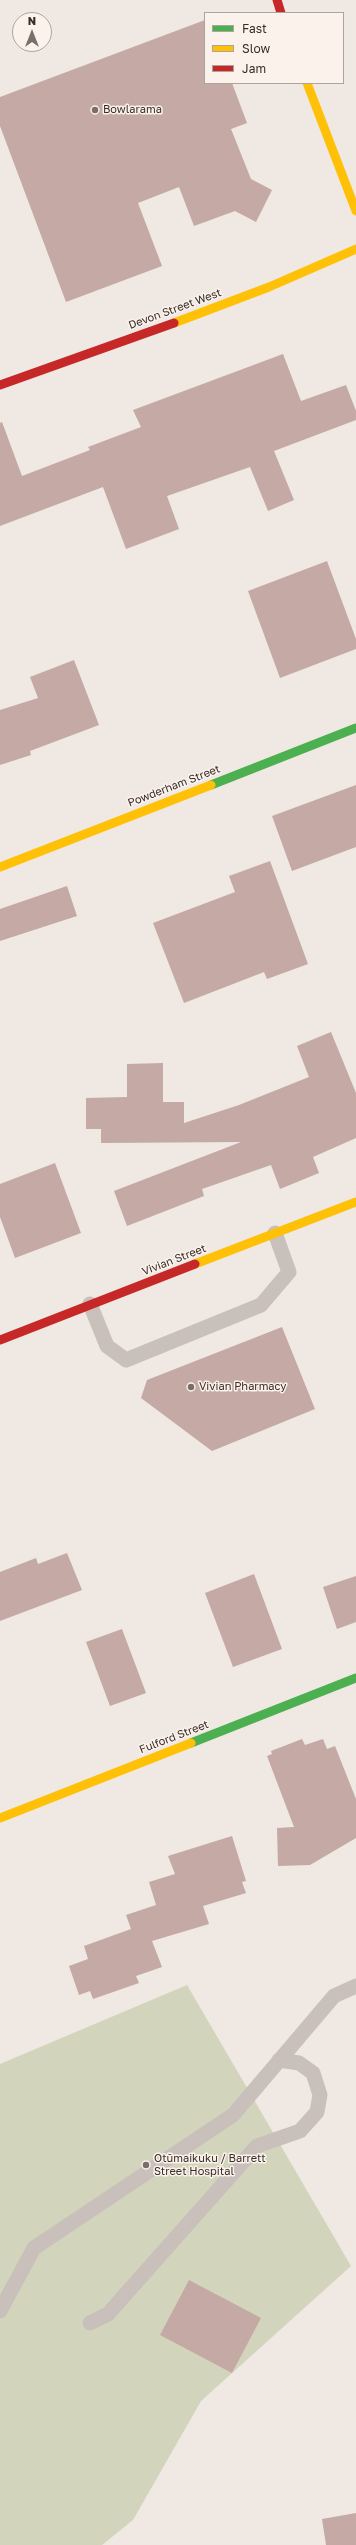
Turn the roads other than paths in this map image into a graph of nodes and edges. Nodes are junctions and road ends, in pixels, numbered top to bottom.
1 (277, 0) edge
2 (282, 12) edge
3 (307, 84) edge
4 (356, 211) edge
5 (356, 249) edge
6 (0, 386) edge
7 (356, 728) edge
8 (0, 867) edge
9 (356, 1202) edge
10 (275, 1233) junction
11 (90, 1304) junction
12 (0, 1340) edge
13 (356, 1678) edge
14 (0, 1818) edge
15 (356, 1986) edge
16 (279, 2060) junction
17 (0, 2311) edge
18 (90, 2323) dead end

1 - 2 street
3 - 4 street
5 - 6 street, Devon Street West
7 - 8 street, Powderham Street
9 - 10 street, Vivian Street
10 - 11 street, Vivian Street
10 - 11 lane
11 - 12 street, Vivian Street
13 - 14 street, Fulford Street
15 - 16 lane
16 - 17 lane
16 - 18 lane

